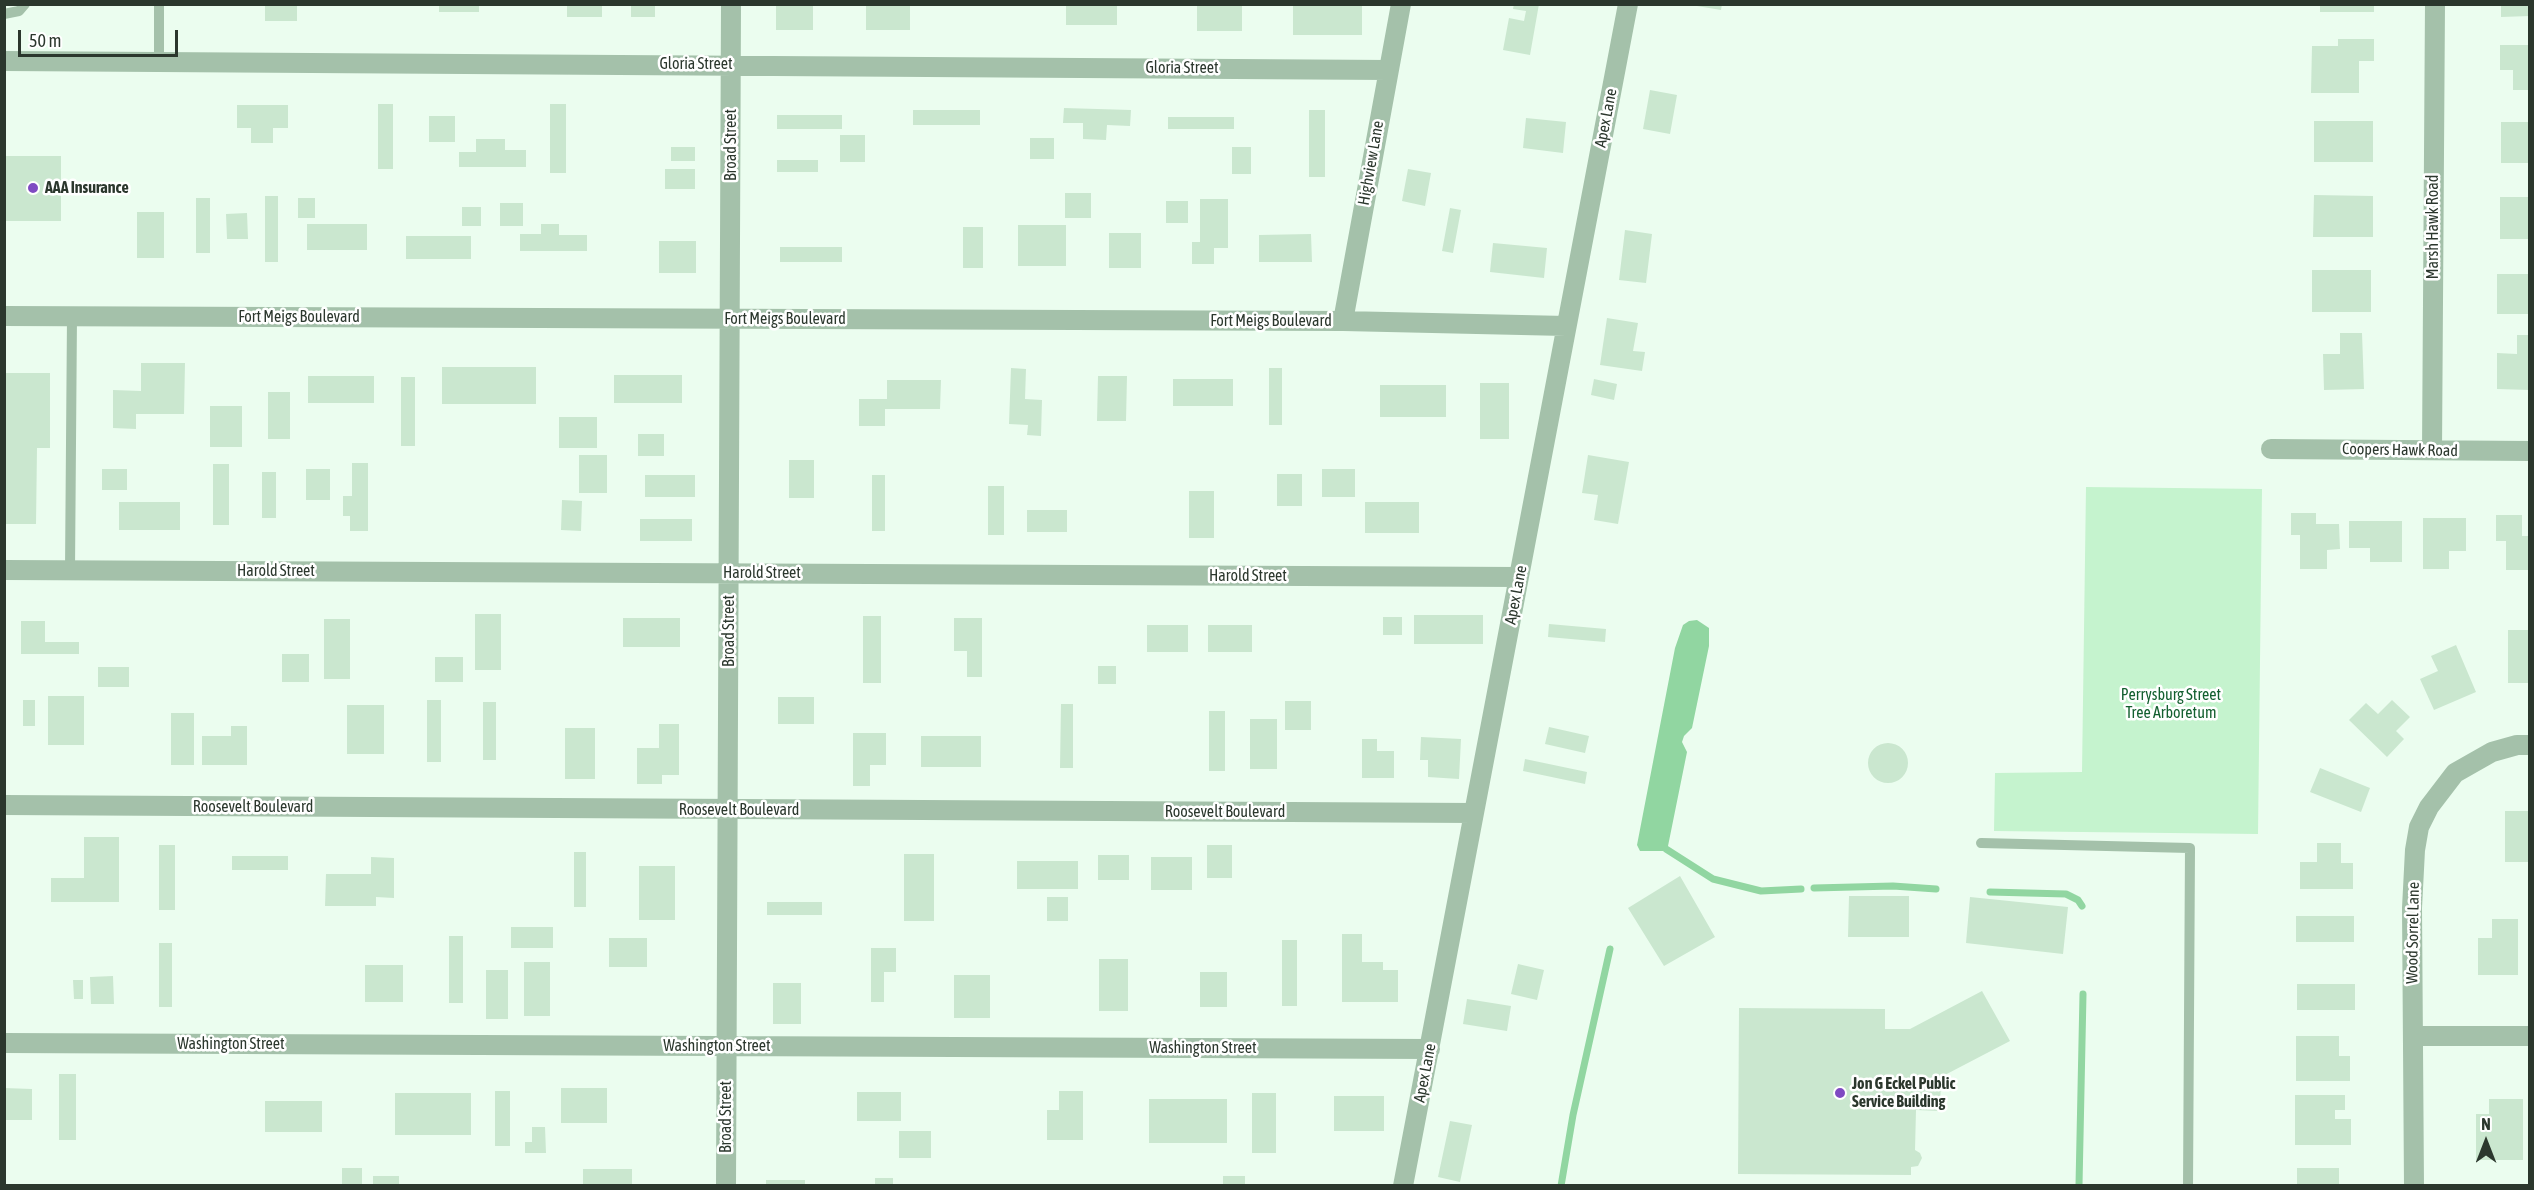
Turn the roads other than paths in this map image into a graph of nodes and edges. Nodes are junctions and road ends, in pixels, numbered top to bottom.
1 (25, 4) edge
2 (159, 4) edge
3 (731, 4) edge
4 (1401, 4) edge
5 (1628, 4) edge
6 (2435, 4) edge
7 (4, 14) edge
8 (4, 61) edge
9 (159, 62) junction
10 (731, 65) junction
11 (1388, 70) junction
12 (4, 316) edge
13 (72, 316) junction
14 (729, 319) junction
15 (1343, 321) junction
16 (1566, 326) junction
17 (2271, 449) dead end
18 (2432, 450) junction
19 (2529, 451) edge
20 (4, 570) edge
21 (70, 570) junction
22 (729, 573) junction
23 (1519, 577) junction
24 (2529, 745) edge
25 (4, 806) edge
26 (727, 810) junction
27 (1474, 813) junction
28 (1981, 843) dead end
29 (2413, 1036) junction
30 (2529, 1036) edge
31 (4, 1043) edge
32 (726, 1046) junction
33 (1430, 1049) junction
34 (726, 1185) edge
35 (1403, 1185) edge
36 (2188, 1185) edge
37 (2414, 1185) edge

1 - 7 lane
2 - 9 lane
3 - 10 street, Broad Street
4 - 11 street, Highview Lane
5 - 16 street, Apex Lane
6 - 18 street, Marsh Hawk Road
8 - 9 street, Gloria Street
9 - 10 street, Gloria Street
10 - 11 street, Gloria Street
10 - 14 street, Broad Street
11 - 15 street, Highview Lane
12 - 13 street, Fort Meigs Boulevard
13 - 14 street, Fort Meigs Boulevard
13 - 21 lane
14 - 15 street, Fort Meigs Boulevard
14 - 22 street, Broad Street
15 - 16 street, Fort Meigs Boulevard
16 - 23 street, Apex Lane
17 - 18 street, Coopers Hawk Road
18 - 19 street, Coopers Hawk Road
20 - 21 street, Harold Street
21 - 22 street, Harold Street
22 - 23 street, Harold Street
22 - 26 street, Broad Street
23 - 27 street, Apex Lane
24 - 29 street, Wood Sorrel Lane
25 - 26 street, Roosevelt Boulevard
26 - 27 street, Roosevelt Boulevard
26 - 32 street, Broad Street
27 - 33 street, Apex Lane
28 - 36 lane
29 - 30 street
29 - 37 street, Wood Sorrel Lane
31 - 32 street, Washington Street
32 - 33 street, Washington Street
32 - 34 street, Broad Street
33 - 35 street, Apex Lane

